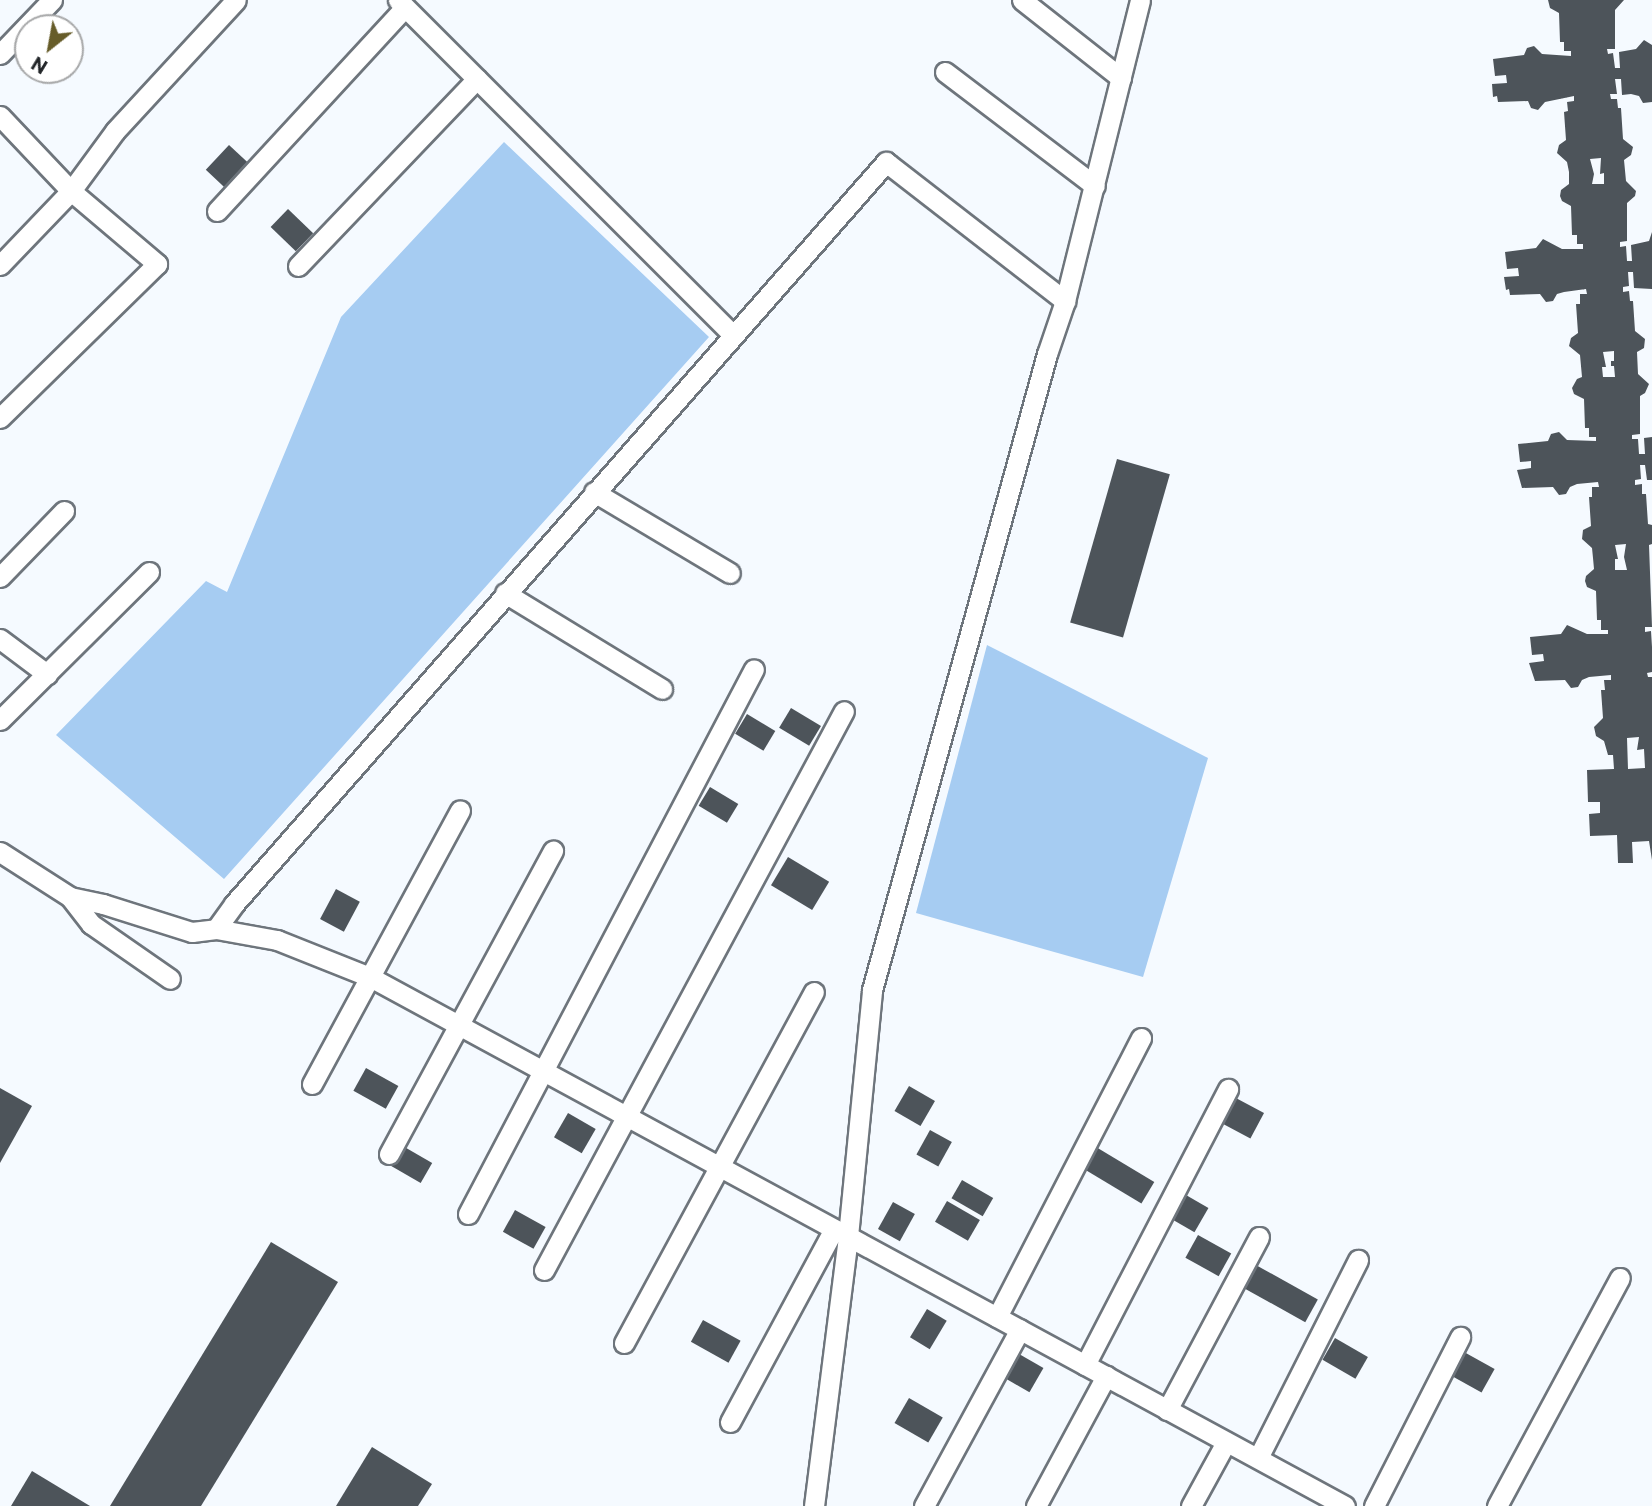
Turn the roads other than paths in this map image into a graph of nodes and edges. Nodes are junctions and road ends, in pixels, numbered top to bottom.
1 (52, 0) edge
2 (236, 0) edge
3 (1022, 0) edge
4 (1140, 0) edge
5 (402, 4) edge
6 (0, 54) edge
7 (945, 72) dead end
8 (1121, 78) junction
9 (477, 79) junction
10 (0, 116) edge
11 (1095, 186) junction
12 (71, 191) junction
13 (217, 211) dead end
14 (0, 265) edge
15 (298, 266) dead end
16 (1065, 300) junction
17 (733, 335) junction
18 (0, 418) edge
19 (594, 492) junction
20 (65, 511) dead end
21 (149, 572) dead end
22 (730, 573) dead end
23 (0, 577) edge
24 (505, 593) junction
25 (0, 639) edge
26 (754, 669) dead end
27 (47, 674) junction
28 (662, 689) dead end
29 (844, 710) dead end
30 (0, 720) edge
31 (460, 810) dead end
32 (553, 851) dead end
33 (0, 852) edge
34 (71, 897) junction
35 (216, 929) junction
36 (370, 977) junction
37 (170, 979) dead end
38 (814, 992) dead end
39 (459, 1025) junction
40 (1141, 1038) dead end
41 (545, 1072) junction
42 (312, 1084) dead end
43 (1228, 1089) dead end
44 (628, 1117) junction
45 (389, 1154) dead end
46 (720, 1167) junction
47 (468, 1214) dead end
48 (841, 1233) junction
49 (1259, 1237) dead end
50 (1358, 1260) dead end
51 (544, 1270) dead end
52 (1620, 1278) dead end
53 (997, 1317) junction
54 (1020, 1329) junction
55 (1460, 1337) dead end
56 (624, 1343) dead end
57 (1084, 1365) junction
58 (1106, 1376) junction
59 (1167, 1410) junction
60 (730, 1422) dead end
61 (1226, 1441) junction
62 (1258, 1458) junction
63 (814, 1506) edge
64 (924, 1506) edge
65 (1035, 1506) edge
66 (1191, 1506) edge
67 (1345, 1506) edge
68 (1374, 1506) edge
69 (1497, 1506) edge

1 - 6 street
2 - 12 street
3 - 8 street
4 - 8 street
5 - 9 street
5 - 13 street
7 - 11 street
8 - 11 street
9 - 15 street
9 - 17 street
10 - 12 street
11 - 16 street
12 - 14 street
12 - 18 street
16 - 17 street
16 - 48 street
17 - 19 street
19 - 22 street
19 - 24 street
20 - 23 street
21 - 27 street
24 - 28 street
24 - 35 street
25 - 27 street
26 - 41 street
27 - 30 street
29 - 44 street
31 - 36 street
32 - 39 street
33 - 34 street
34 - 35 street
34 - 37 street
35 - 36 street
36 - 39 street
36 - 42 street
38 - 46 street
39 - 41 street
39 - 45 street
40 - 53 street
41 - 44 street
41 - 47 street
43 - 57 street
44 - 46 street
44 - 51 street
46 - 48 street
46 - 56 street
48 - 53 street
48 - 60 street
48 - 63 street
49 - 59 street
50 - 62 street
52 - 69 street
53 - 54 street
54 - 57 street
54 - 64 street
55 - 68 street
57 - 58 street
58 - 59 street
58 - 65 street
59 - 61 street
61 - 62 street
61 - 66 street
62 - 67 street

